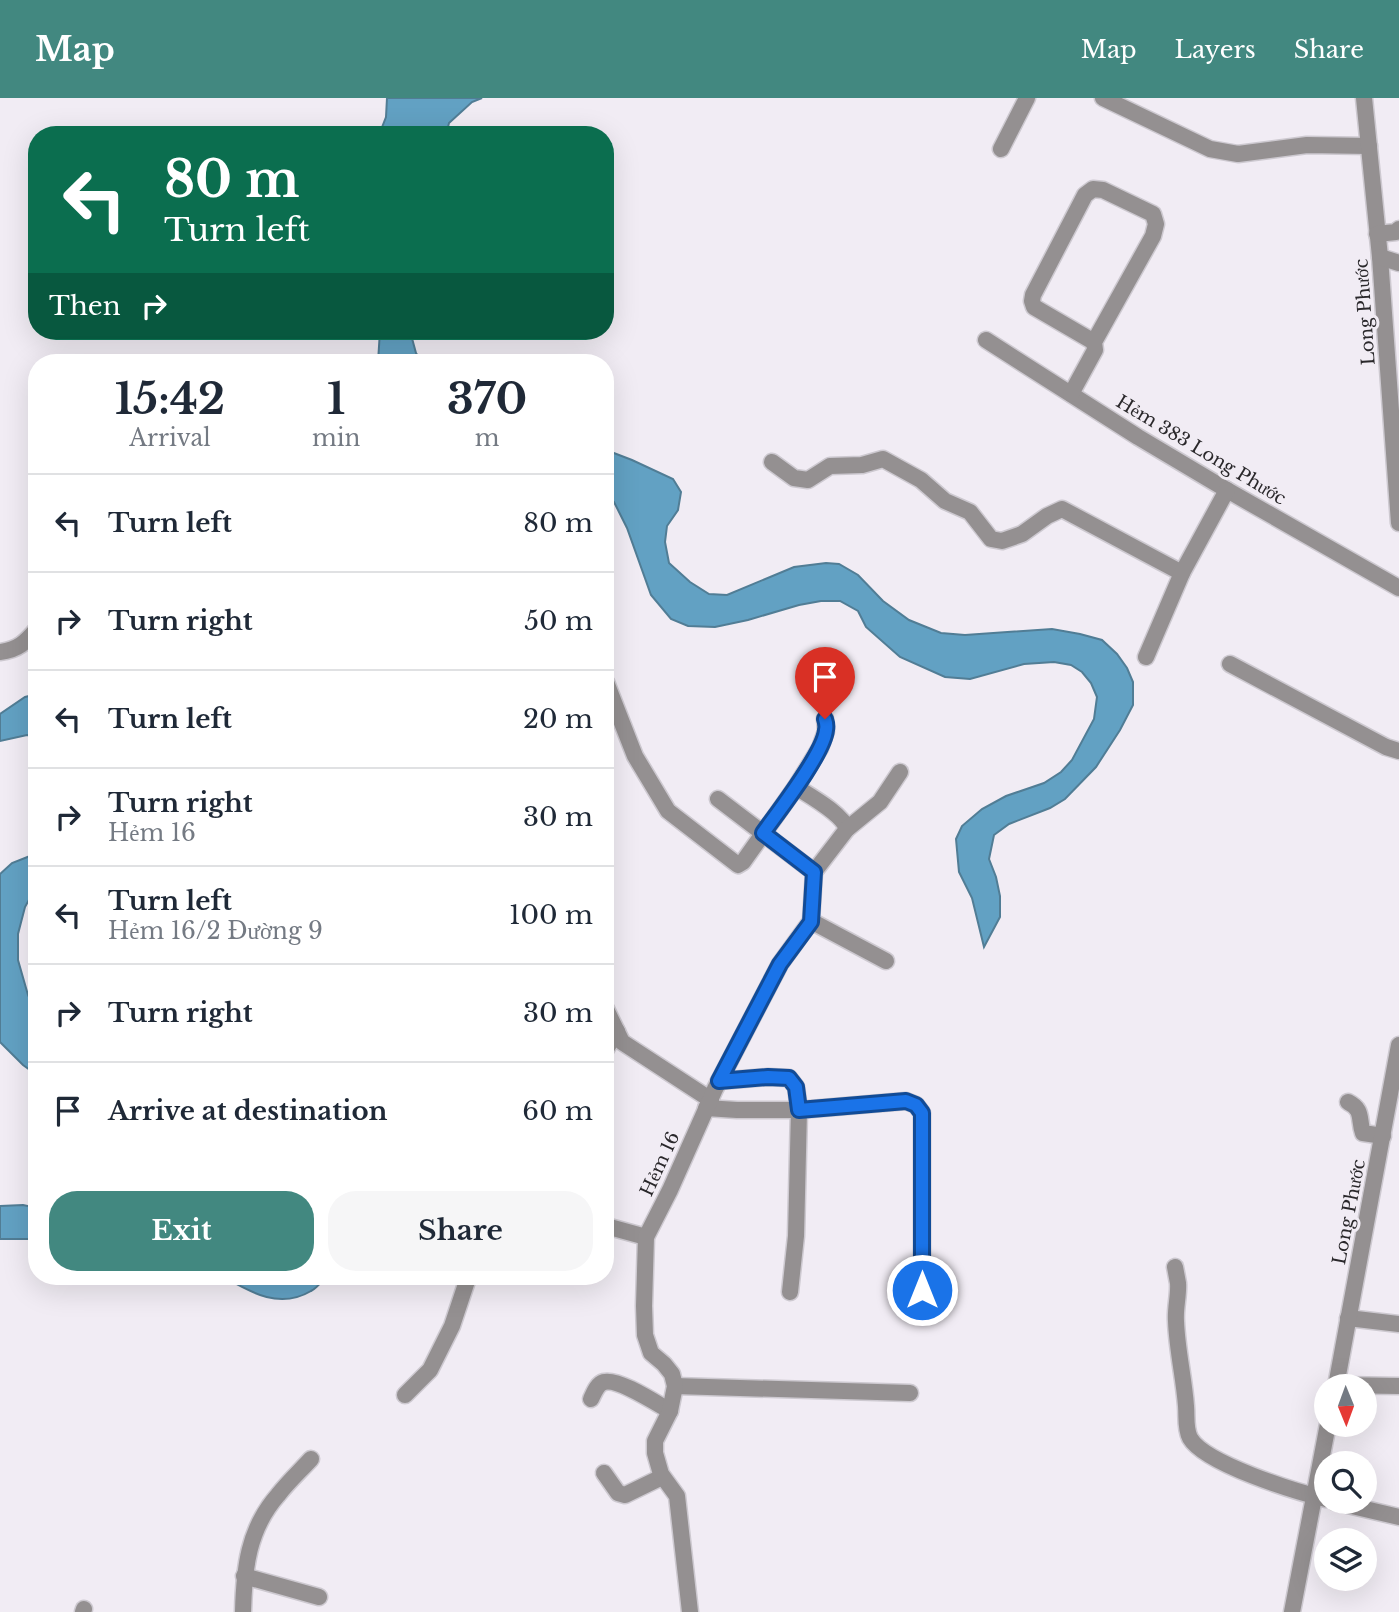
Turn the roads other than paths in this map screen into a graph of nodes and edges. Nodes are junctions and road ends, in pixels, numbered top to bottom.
1 (1027, 98) edge
2 (1103, 98) edge
3 (1364, 98) edge
4 (1368, 146) junction
5 (1001, 149) dead end
6 (1399, 229) edge
7 (1377, 234) junction
8 (1380, 257) junction
9 (1399, 263) edge
10 (986, 340) dead end
11 (1094, 342) junction
12 (1071, 394) junction
13 (772, 462) dead end
14 (1397, 463) edge
15 (1227, 490) junction
16 (1399, 523) edge
17 (1182, 573) junction
18 (1399, 587) edge
19 (28, 639) edge
20 (0, 652) edge
21 (1146, 657) dead end
22 (1230, 664) dead end
23 (614, 702) edge
24 (825, 719) dead end
25 (1399, 751) edge
26 (900, 772) dead end
27 (796, 787) junction
28 (718, 799) dead end
29 (847, 829) junction
30 (763, 833) junction
31 (814, 872) junction
32 (811, 922) junction
33 (886, 961) dead end
34 (614, 1025) edge
35 (617, 1031) junction
36 (614, 1036) edge
37 (1399, 1045) edge
38 (719, 1081) junction
39 (1348, 1102) dead end
40 (708, 1104) junction
41 (799, 1110) junction
42 (1383, 1136) junction
43 (614, 1228) edge
44 (646, 1237) junction
45 (1175, 1267) dead end
46 (466, 1285) edge
47 (922, 1290) dead end
48 (790, 1292) dead end
49 (1348, 1318) junction
50 (1399, 1324) edge
51 (1338, 1374) edge
52 (675, 1386) junction
53 (1377, 1386) edge
54 (1399, 1386) edge
55 (911, 1393) dead end
56 (405, 1395) dead end
57 (591, 1399) dead end
58 (670, 1410) junction
59 (311, 1459) dead end
60 (604, 1473) dead end
61 (662, 1476) junction
62 (1314, 1496) edge
63 (1377, 1512) edge
64 (1316, 1514) edge
65 (1399, 1517) edge
66 (244, 1576) junction
67 (319, 1597) dead end
68 (243, 1612) edge
69 (690, 1612) edge
70 (1292, 1612) edge

1 - 5 street
2 - 4 street
3 - 4 street, Long Phước
4 - 7 street, Long Phước
6 - 7 street
7 - 8 street, Long Phước
8 - 9 street
8 - 14 street, Long Phước
10 - 12 street, Hẻm 383 Long Phước
11 - 11 street
11 - 12 street
12 - 15 street, Hẻm 383 Long Phước
13 - 17 street
14 - 16 street, Long Phước
15 - 17 street
15 - 18 street, Hẻm 383 Long Phước
17 - 21 street
19 - 20 street
22 - 25 street
23 - 30 street
24 - 27 street
26 - 29 street
27 - 29 street
27 - 30 street
28 - 30 street
29 - 31 street
30 - 31 street
31 - 32 street
32 - 33 street
32 - 38 street, Hẻm 16
34 - 35 street
35 - 36 street
35 - 40 street
37 - 42 street, Long Phước
38 - 40 street, Hẻm 16
38 - 41 street
39 - 42 street
40 - 41 street
40 - 44 street, Hẻm 16
41 - 47 street
41 - 48 street
42 - 49 street, Long Phước
43 - 44 street
44 - 52 street, Hẻm 16
45 - 62 street
46 - 56 street
49 - 50 street
49 - 51 street, Long Phước
52 - 55 street
52 - 58 street
53 - 54 street
57 - 58 street
58 - 61 street
59 - 66 street
60 - 61 street
61 - 69 street
63 - 65 street
64 - 70 street
66 - 67 street
66 - 68 street

